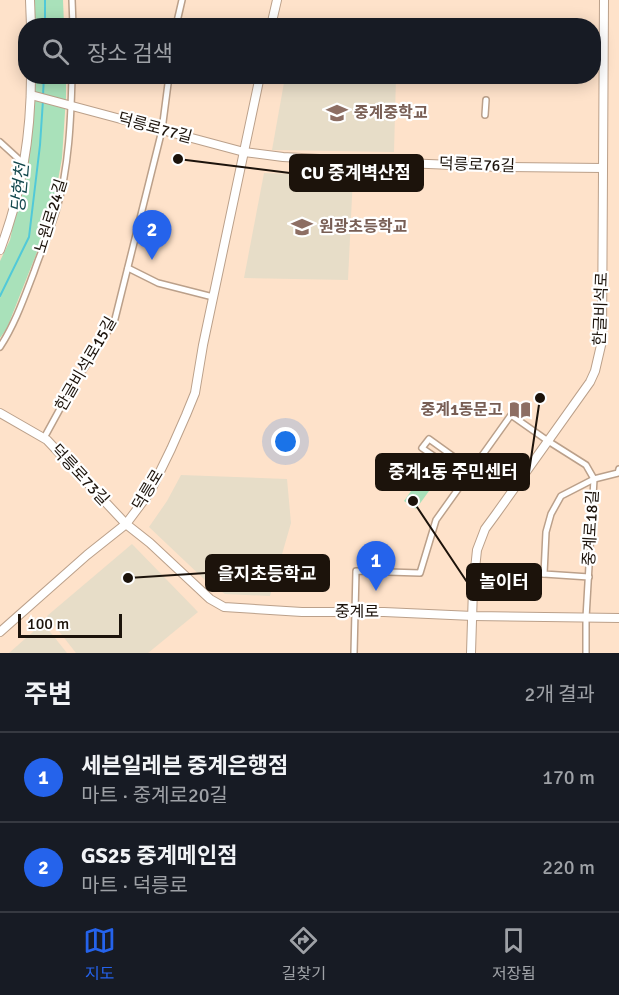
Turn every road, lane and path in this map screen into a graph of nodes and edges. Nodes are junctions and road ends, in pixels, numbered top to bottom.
1 (30, 0) edge
2 (72, 0) edge
3 (182, 0) edge
4 (277, 0) edge
5 (604, 0) edge
6 (31, 18) edge
7 (73, 18) edge
8 (178, 18) edge
9 (273, 18) edge
10 (32, 84) edge
11 (71, 84) edge
12 (168, 84) edge
13 (258, 84) edge
14 (33, 95) junction
15 (486, 100) dead end
16 (69, 105) junction
17 (485, 115) dead end
18 (162, 130) junction
19 (0, 142) edge
20 (244, 152) junction
21 (23, 163) junction
22 (603, 168) junction
23 (0, 250) edge
24 (128, 268) junction
25 (213, 297) junction
26 (0, 347) edge
27 (0, 413) edge
28 (44, 438) junction
29 (548, 441) junction
30 (472, 470) junction
31 (619, 472) edge
32 (466, 478) junction
33 (594, 478) junction
34 (126, 524) junction
35 (532, 574) dead end
36 (544, 574) junction
37 (589, 577) junction
38 (355, 612) junction
39 (473, 616) junction
40 (586, 618) junction
41 (619, 618) edge
42 (0, 632) edge
43 (354, 653) edge
44 (471, 653) edge
45 (586, 653) edge

1 - 6 main road
2 - 7 street
3 - 8 street
4 - 9 main road
5 - 22 main road, 한글비석로
10 - 14 main road
11 - 16 street, 노원로24길
12 - 18 street, 한글비석로15길
13 - 20 main road, 덕릉로
14 - 16 main road, 덕릉로77길
14 - 21 main road
15 - 17 street
16 - 18 main road, 덕릉로77길
16 - 26 street, 노원로24길
18 - 20 main road, 덕릉로77길
18 - 24 street, 한글비석로15길
19 - 21 street
20 - 22 main road, 덕릉로76길
20 - 25 main road, 덕릉로
21 - 23 main road
22 - 29 main road, 한글비석로
24 - 25 street
24 - 28 street, 한글비석로15길
25 - 34 main road, 덕릉로
27 - 28 main road, 덕릉로73길
28 - 34 main road, 덕릉로73길
29 - 30 street, 중계로18길
29 - 33 street, 중계로18길
29 - 39 main road, 한글비석로
30 - 32 street
30 - 32 street
31 - 33 street
32 - 38 street
33 - 36 street, 중계로18길
33 - 37 street, 중계로18길
34 - 38 main road, 중계로
34 - 42 main road, 덕릉로
35 - 36 street
36 - 37 street, 중계로18길
37 - 40 street, 중계로18길
38 - 39 main road, 중계로
38 - 43 street
39 - 40 main road, 중계로
39 - 44 main road, 한글비석로
40 - 41 main road, 중계로
40 - 45 street, 중계로18길

